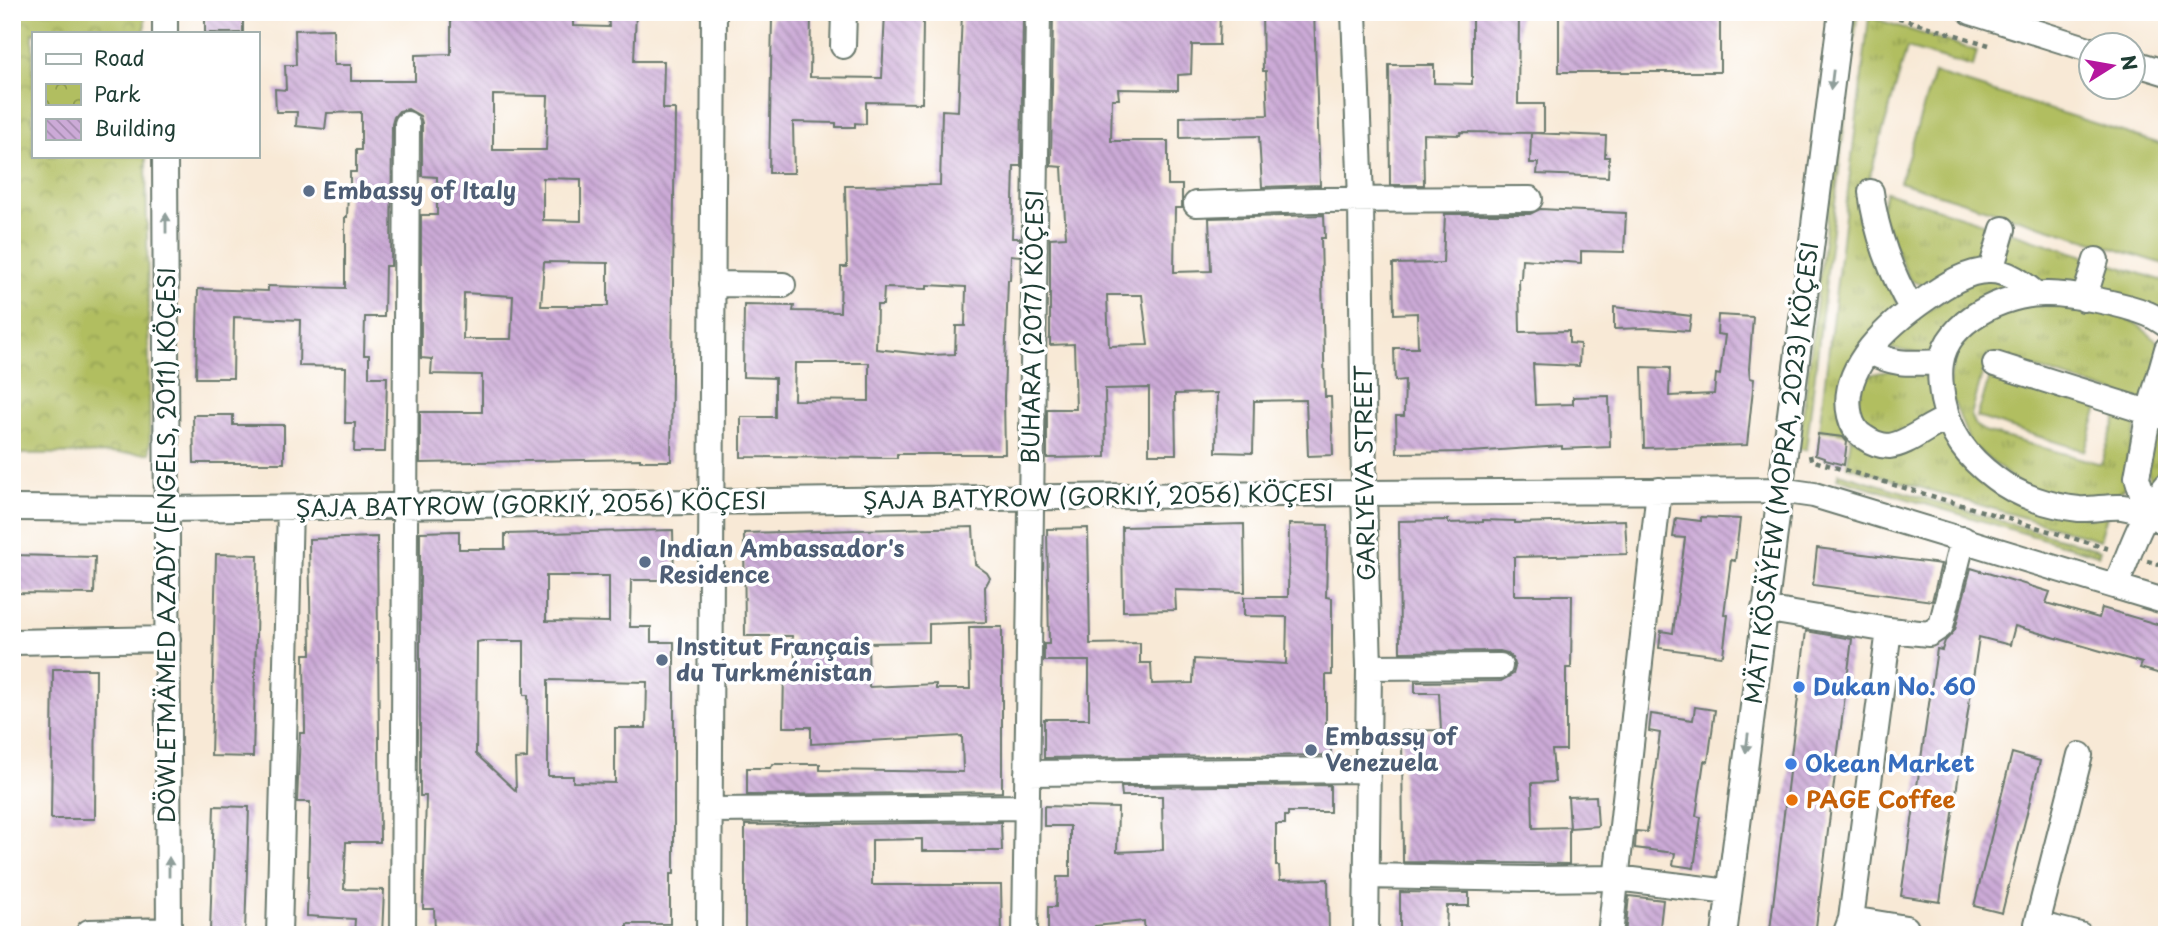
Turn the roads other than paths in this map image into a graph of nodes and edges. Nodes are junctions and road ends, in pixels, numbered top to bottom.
1 (165, 12) edge
2 (714, 12) edge
3 (844, 12) edge
4 (1038, 12) edge
5 (1354, 12) edge
6 (1841, 12) edge
7 (1978, 13) edge
8 (165, 32) edge
9 (843, 46) dead end
10 (2078, 46) edge
11 (2148, 67) edge
12 (2167, 73) edge
13 (407, 124) dead end
14 (166, 158) edge
15 (1871, 192) dead end
16 (1530, 199) dead end
17 (1361, 200) junction
18 (1196, 204) dead end
19 (2003, 229) dead end
20 (2096, 260) dead end
21 (1991, 270) junction
22 (712, 284) junction
23 (783, 285) dead end
24 (2036, 294) junction
25 (2084, 299) junction
26 (1912, 309) junction
27 (2167, 325) edge
28 (2167, 349) edge
29 (1869, 351) junction
30 (1941, 362) junction
31 (1995, 364) dead end
32 (2158, 415) edge
33 (1947, 419) junction
34 (1779, 489) junction
35 (1659, 490) junction
36 (1364, 493) junction
37 (1030, 498) junction
38 (710, 502) junction
39 (2161, 502) edge
40 (405, 506) junction
41 (12, 508) edge
42 (290, 508) junction
43 (167, 509) junction
44 (1963, 539) junction
45 (2116, 586) junction
46 (2167, 602) edge
47 (1764, 609) junction
48 (1889, 630) junction
49 (168, 639) junction
50 (12, 642) edge
51 (1500, 666) dead end
52 (1369, 667) junction
53 (2080, 755) dead end
54 (1367, 770) junction
55 (1027, 773) junction
56 (1026, 807) junction
57 (709, 810) junction
58 (1366, 876) junction
59 (1617, 878) junction
60 (1729, 892) junction
61 (1848, 927) edge
62 (1906, 928) dead end
63 (169, 932) edge
64 (89, 935) edge
65 (279, 935) edge
66 (403, 935) edge
67 (709, 935) edge
68 (1024, 935) edge
69 (1366, 935) edge
70 (1610, 935) edge
71 (1724, 935) edge
72 (2081, 935) edge

1 - 8 street
2 - 22 street
3 - 9 street
4 - 37 street, BUHARA (2017) KÖÇESI
5 - 17 street, GARLYEVA STREET
6 -> 34 street, MÄTI KÖSÄÝEW (MOPRA, 2023) KÖÇESI
7 - 10 street
11 - 12 street
13 - 40 street
43 -> 14 street, DÖWLETMÄMED AZADY (ENGELS, 2011) KÖÇESI
15 - 26 street
16 - 17 street
17 - 18 street
17 - 36 street, GARLYEVA STREET
19 - 21 street
20 - 25 street
21 - 24 street
21 - 26 street
22 - 23 street
22 - 38 street
24 - 25 street
24 - 30 street
25 - 27 street
26 - 29 street
28 - 32 street
29 - 30 street
29 - 33 street
30 - 33 street
31 - 32 street
32 - 39 street
33 - 39 street
34 - 35 street, ŞAJA BATYROW (GORKIÝ, 2056) KÖÇESI
34 - 44 street, ŞAJA BATYROW (GORKIÝ, 2056) KÖÇESI
34 - 47 street, MÄTI KÖSÄÝEW (MOPRA, 2023) KÖÇESI
35 - 36 street, ŞAJA BATYROW (GORKIÝ, 2056) KÖÇESI
35 - 59 street
36 - 37 street, ŞAJA BATYROW (GORKIÝ, 2056) KÖÇESI
36 - 52 street, GARLYEVA STREET
37 - 38 street, ŞAJA BATYROW (GORKIÝ, 2056) KÖÇESI
37 - 55 street, BUHARA (2017) KÖÇESI
38 - 40 street, ŞAJA BATYROW (GORKIÝ, 2056) KÖÇESI
38 - 57 street
39 - 45 street
40 - 42 street, ŞAJA BATYROW (GORKIÝ, 2056) KÖÇESI
40 - 66 street
41 - 43 street, ŞAJA BATYROW (GORKIÝ, 2056) KÖÇESI
42 - 43 street, ŞAJA BATYROW (GORKIÝ, 2056) KÖÇESI
42 - 65 street
43 - 49 street, DÖWLETMÄMED AZADY (ENGELS, 2011) KÖÇESI
44 - 45 street, ŞAJA BATYROW (GORKIÝ, 2056) KÖÇESI
44 - 48 street
45 - 46 street, ŞAJA BATYROW (GORKIÝ, 2056) KÖÇESI
47 - 48 street
47 -> 60 street, MÄTI KÖSÄÝEW (MOPRA, 2023) KÖÇESI
48 - 61 street
49 - 50 street
63 -> 49 street, DÖWLETMÄMED AZADY (ENGELS, 2011) KÖÇESI
51 - 52 street
52 - 54 street, GARLYEVA STREET
53 - 72 street
54 - 55 street
54 - 58 street, GARLYEVA STREET
55 - 56 street, BUHARA (2017) KÖÇESI
56 - 57 street
56 - 68 street, BUHARA (2017) KÖÇESI
57 - 67 street
58 - 59 street
58 - 69 street, GARLYEVA STREET
59 - 60 street
59 - 70 street
60 - 71 street, MÄTI KÖSÄÝEW (MOPRA, 2023) KÖÇESI
61 - 62 street
63 - 64 street

